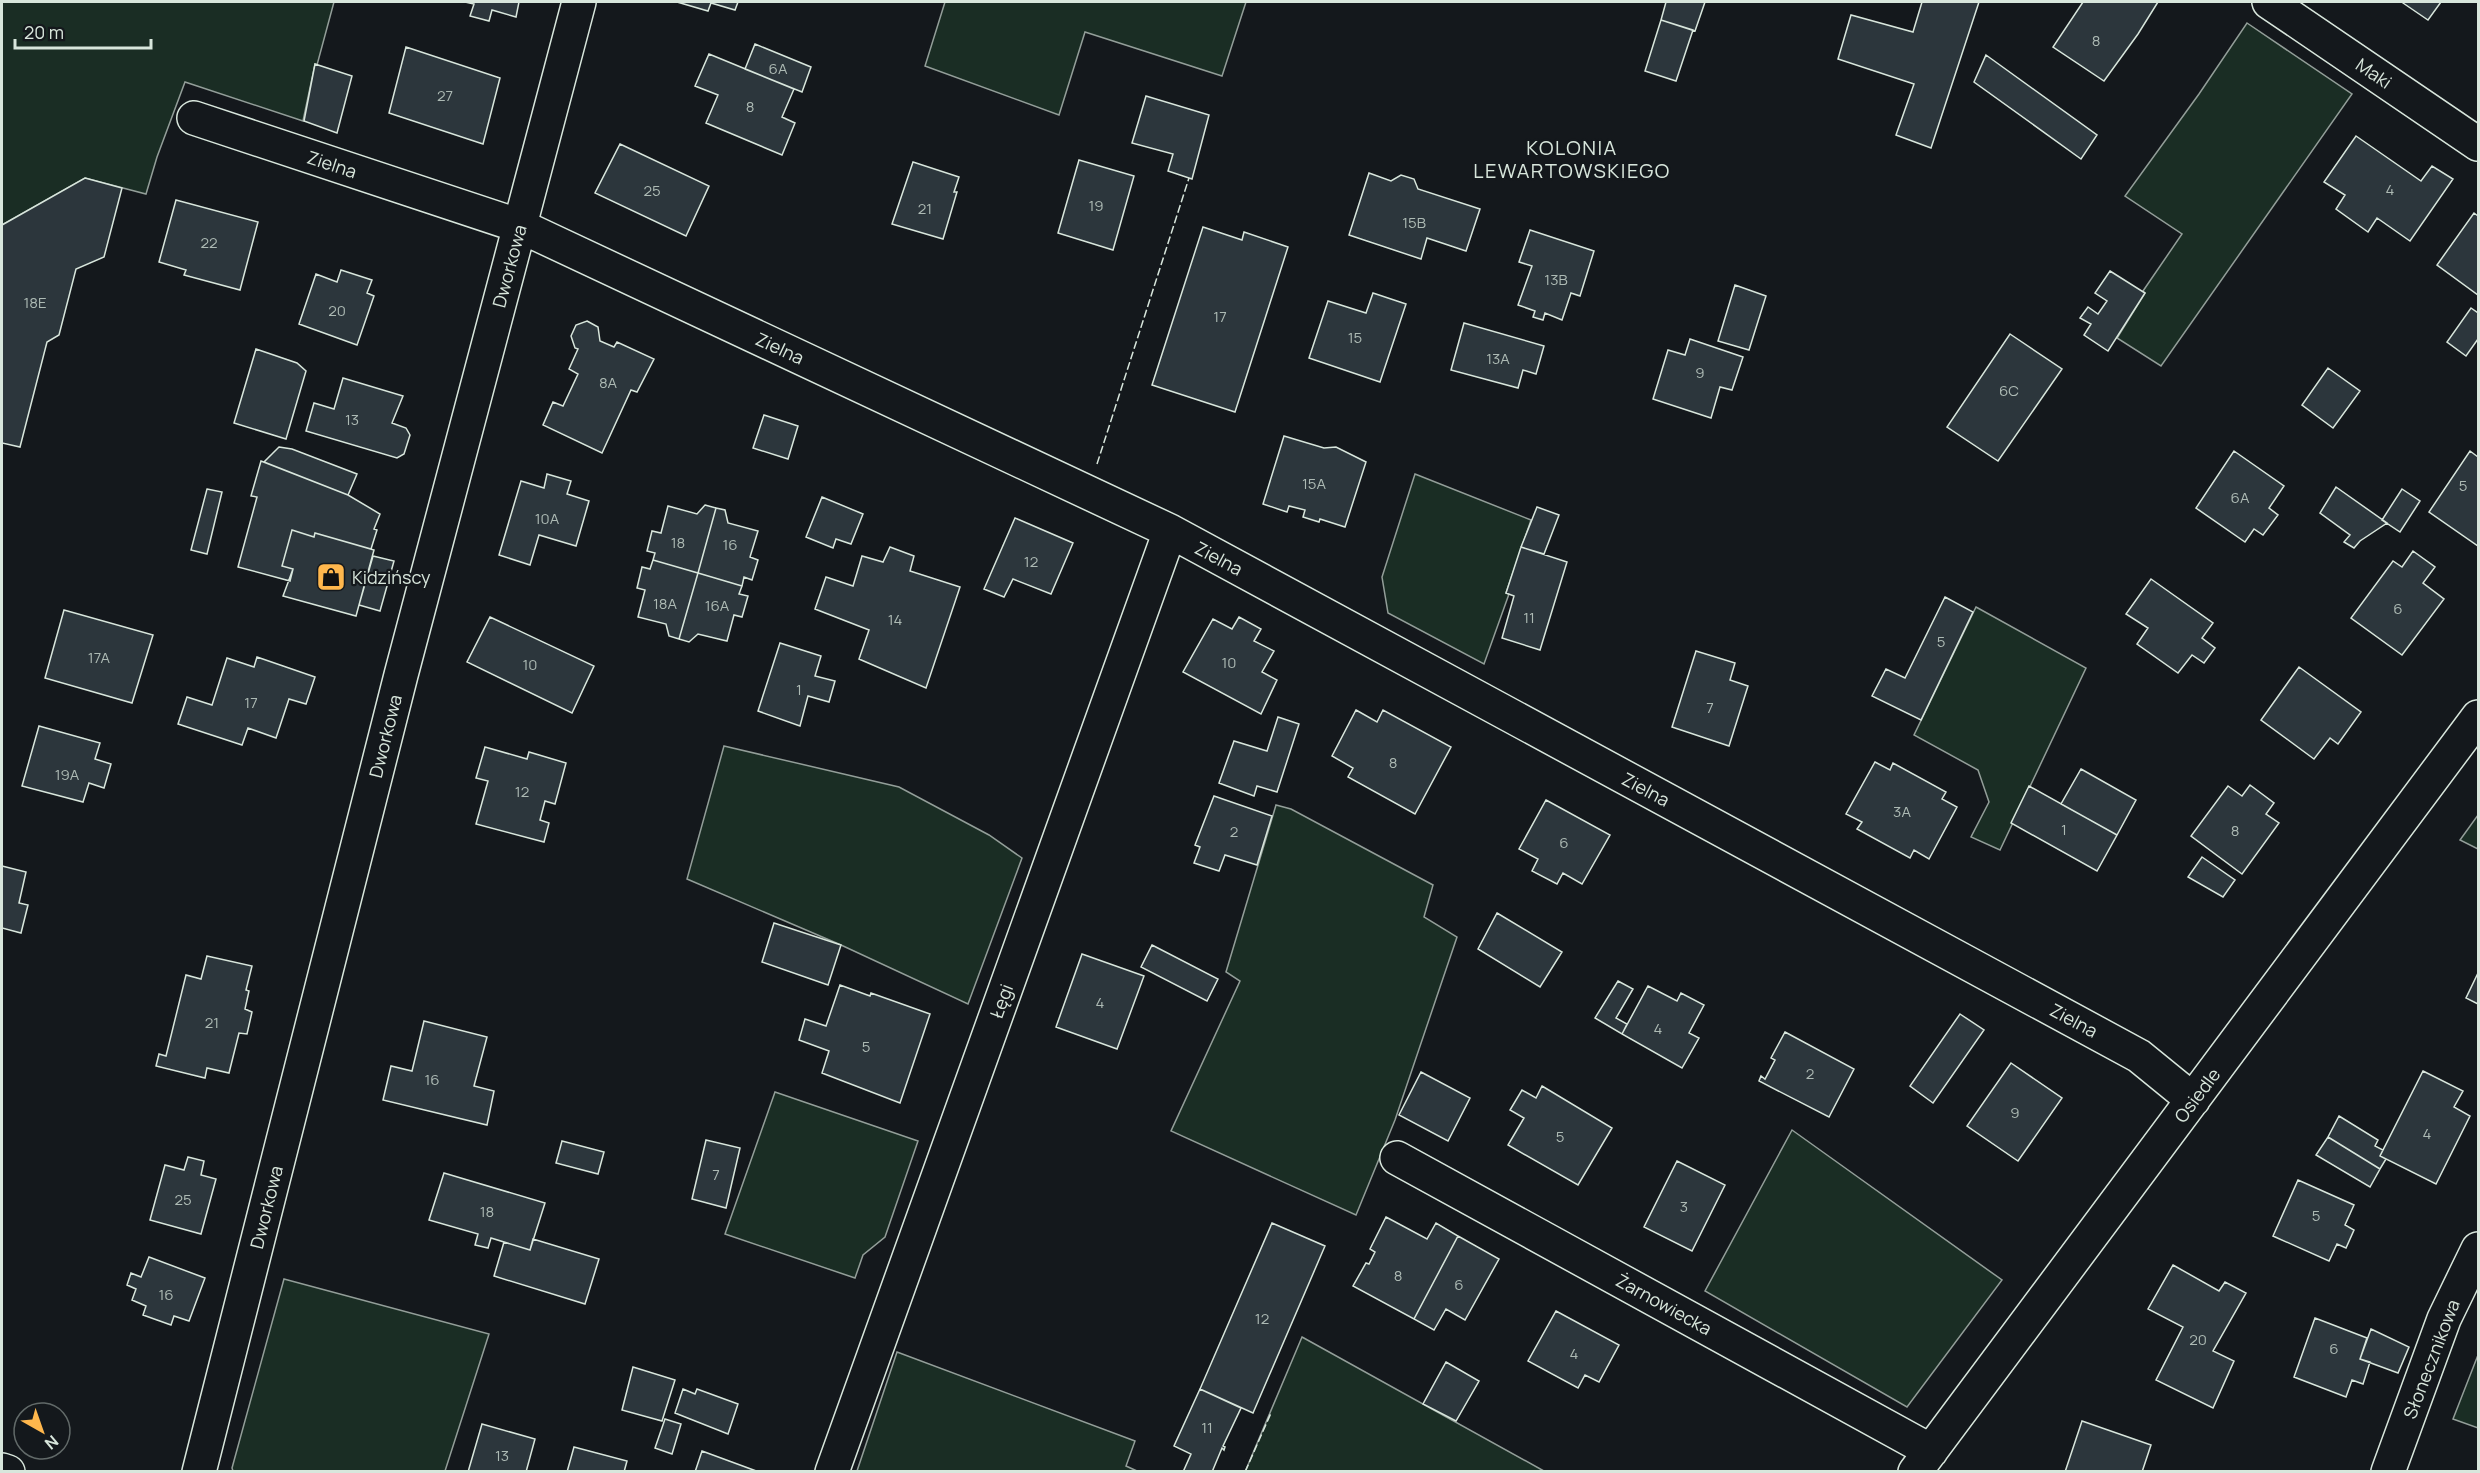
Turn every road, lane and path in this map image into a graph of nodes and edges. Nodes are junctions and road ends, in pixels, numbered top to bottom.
1 (579, 2) edge
2 (2269, 2) edge
3 (194, 118) dead end
4 (2478, 144) edge
5 (520, 225) junction
6 (1170, 531) junction
7 (2478, 717) edge
8 (2193, 1100) junction
9 (1397, 1158) dead end
10 (2478, 1249) edge
11 (1923, 1461) edge
12 (2, 1470) edge
13 (8, 1472) edge
14 (200, 1472) edge
15 (832, 1472) edge
16 (2388, 1472) edge

1 - 5 street, Dworkowa
2 - 4 street, Maki
3 - 5 street, Zielna
5 - 6 street, Zielna
5 - 14 street, Dworkowa
6 - 8 street, Zielna
6 - 15 street, Łęgi
7 - 8 street, Osiedle
8 - 11 street, Osiedle
9 - 11 street, Żarnowiecka
10 - 16 street, Słonecznikowa
12 - 13 street

